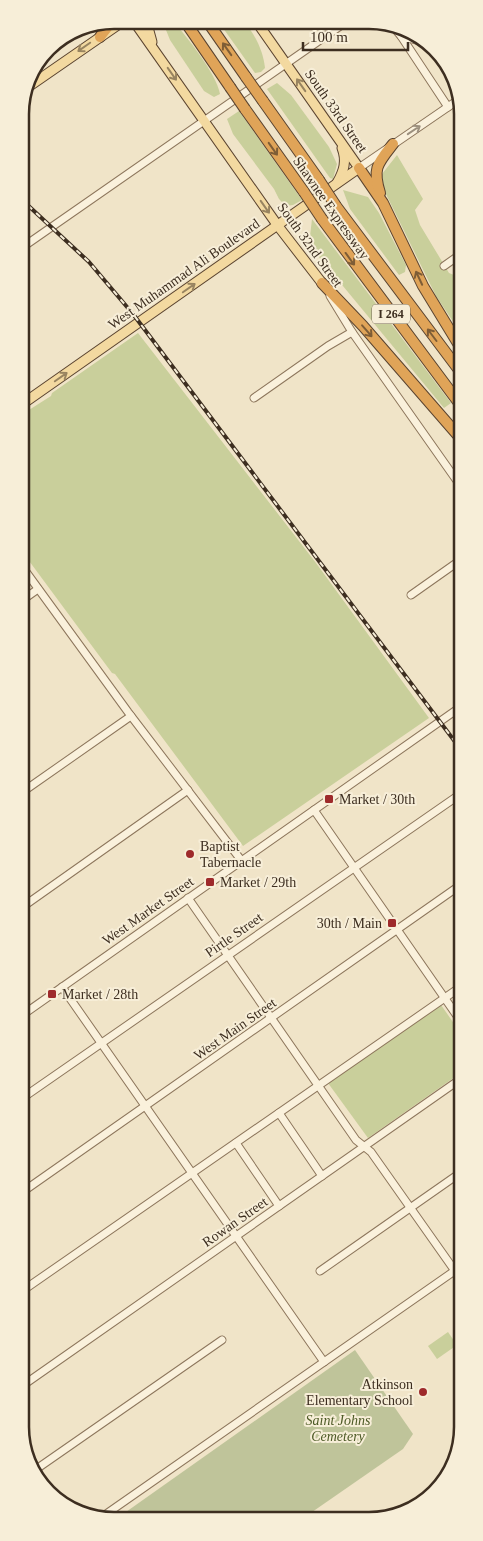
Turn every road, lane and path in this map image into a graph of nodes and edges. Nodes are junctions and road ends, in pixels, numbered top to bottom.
1 (106, 29) edge
2 (112, 29) edge
3 (140, 29) edge
4 (149, 29) edge
5 (190, 29) edge
6 (213, 29) edge
7 (262, 29) edge
8 (336, 29) edge
9 (401, 36) joint
10 (100, 37) junction
11 (408, 38) edge
12 (155, 50) junction
13 (286, 63) junction
14 (35, 83) edge
15 (453, 103) edge
16 (448, 107) junction
17 (204, 120) junction
18 (340, 142) junction
19 (393, 144) junction
20 (359, 168) junction
21 (334, 187) junction
22 (383, 203) junction
23 (278, 226) junction
24 (29, 243) edge
25 (454, 259) edge
26 (444, 266) dead end
27 (322, 283) junction
28 (352, 332) junction
29 (454, 337) edge
30 (454, 363) edge
31 (454, 397) edge
32 (254, 398) dead end
33 (29, 399) edge
34 (454, 431) edge
35 (454, 477) edge
36 (454, 565) edge
37 (29, 576) edge
38 (38, 589) junction
39 (29, 595) edge
40 (410, 595) dead end
41 (454, 712) edge
42 (131, 716) junction
43 (29, 787) edge
44 (188, 790) junction
45 (454, 798) edge
46 (314, 810) junction
47 (241, 860) junction
48 (354, 867) junction
49 (454, 890) edge
50 (188, 898) junction
51 (29, 902) edge
52 (398, 930) junction
53 (228, 955) junction
54 (62, 987) junction
55 (454, 992) edge
56 (445, 998) junction
57 (29, 1010) edge
58 (454, 1011) edge
59 (272, 1018) junction
60 (102, 1042) junction
61 (454, 1084) edge
62 (318, 1086) junction
63 (29, 1093) edge
64 (146, 1106) junction
65 (279, 1113) junction
66 (236, 1143) junction
67 (364, 1146) junction
68 (192, 1173) junction
69 (322, 1176) junction
70 (454, 1177) edge
71 (29, 1188) edge
72 (279, 1206) junction
73 (411, 1207) junction
74 (236, 1236) junction
75 (320, 1271) dead end
76 (454, 1271) joint
77 (29, 1286) edge
78 (222, 1340) dead end
79 (324, 1362) junction
80 (29, 1381) edge
81 (39, 1467) edge
82 (109, 1512) edge

1 - 10 highway
2 - 10 main road
3 - 12 main road, South 32nd Street
4 - 12 main road
5 -> 31 highway, Shawnee Expressway / I 264, bridge
30 -> 6 highway, Shawnee Expressway / I 264, bridge
7 - 13 main road, South 33rd Street
8 - 13 street
9 - 11 street
9 - 16 street
10 -> 14 main road
12 -> 17 main road, South 32nd Street
13 - 17 street
18 -> 13 main road, South 33rd Street
15 - 16 street, West Muhammad Ali Boulevard
19 -> 16 street, West Muhammad Ali Boulevard
17 -> 23 main road, South 32nd Street
17 - 24 street
18 - 20 main road, South 33rd Street
18 - 21 main road
19 - 20 street, West Muhammad Ali Boulevard
19 - 22 highway
20 - 21 main road, West Muhammad Ali Boulevard
20 - 22 highway
21 - 23 main road, West Muhammad Ali Boulevard
29 -> 22 highway
23 - 27 main road, South 32nd Street
33 -> 23 main road, West Muhammad Ali Boulevard
25 - 26 street
27 - 28 street, South 32nd Street
27 -> 34 highway
28 - 32 street
28 - 35 street, South 32nd Street
36 - 40 street
37 - 38 street
38 - 39 street
38 - 42 street
41 - 46 street, West Market Street
42 - 43 street
42 - 44 street
44 - 47 street
44 - 51 street
45 - 48 street, Pirtle Street
46 - 47 street, West Market Street
46 - 48 street
47 - 50 street, West Market Street
48 - 52 street
48 - 53 street, Pirtle Street
49 - 52 street, West Main Street
50 - 53 street
50 - 54 street, West Market Street
52 - 56 street
52 - 59 street, West Main Street
53 - 59 street
53 - 60 street, Pirtle Street
54 - 57 street, West Market Street
54 - 60 street
55 - 56 street
56 - 58 street
56 - 62 street
59 - 62 street
59 - 64 street, West Main Street
60 - 63 street, Pirtle Street
60 - 64 street
61 - 67 street, Rowan Street
62 - 65 street
62 - 67 street
64 - 68 street
64 - 71 street, West Main Street
65 - 66 street
65 - 69 street
66 - 68 street
66 - 72 street
67 - 69 street, Rowan Street
67 - 73 street
68 - 74 street
68 - 77 street
69 - 72 street, Rowan Street
70 - 73 street
72 - 74 street, Rowan Street
73 - 75 street
73 - 76 street
74 - 79 street
74 - 80 street, Rowan Street
76 - 79 street
78 - 81 street
79 - 82 street

